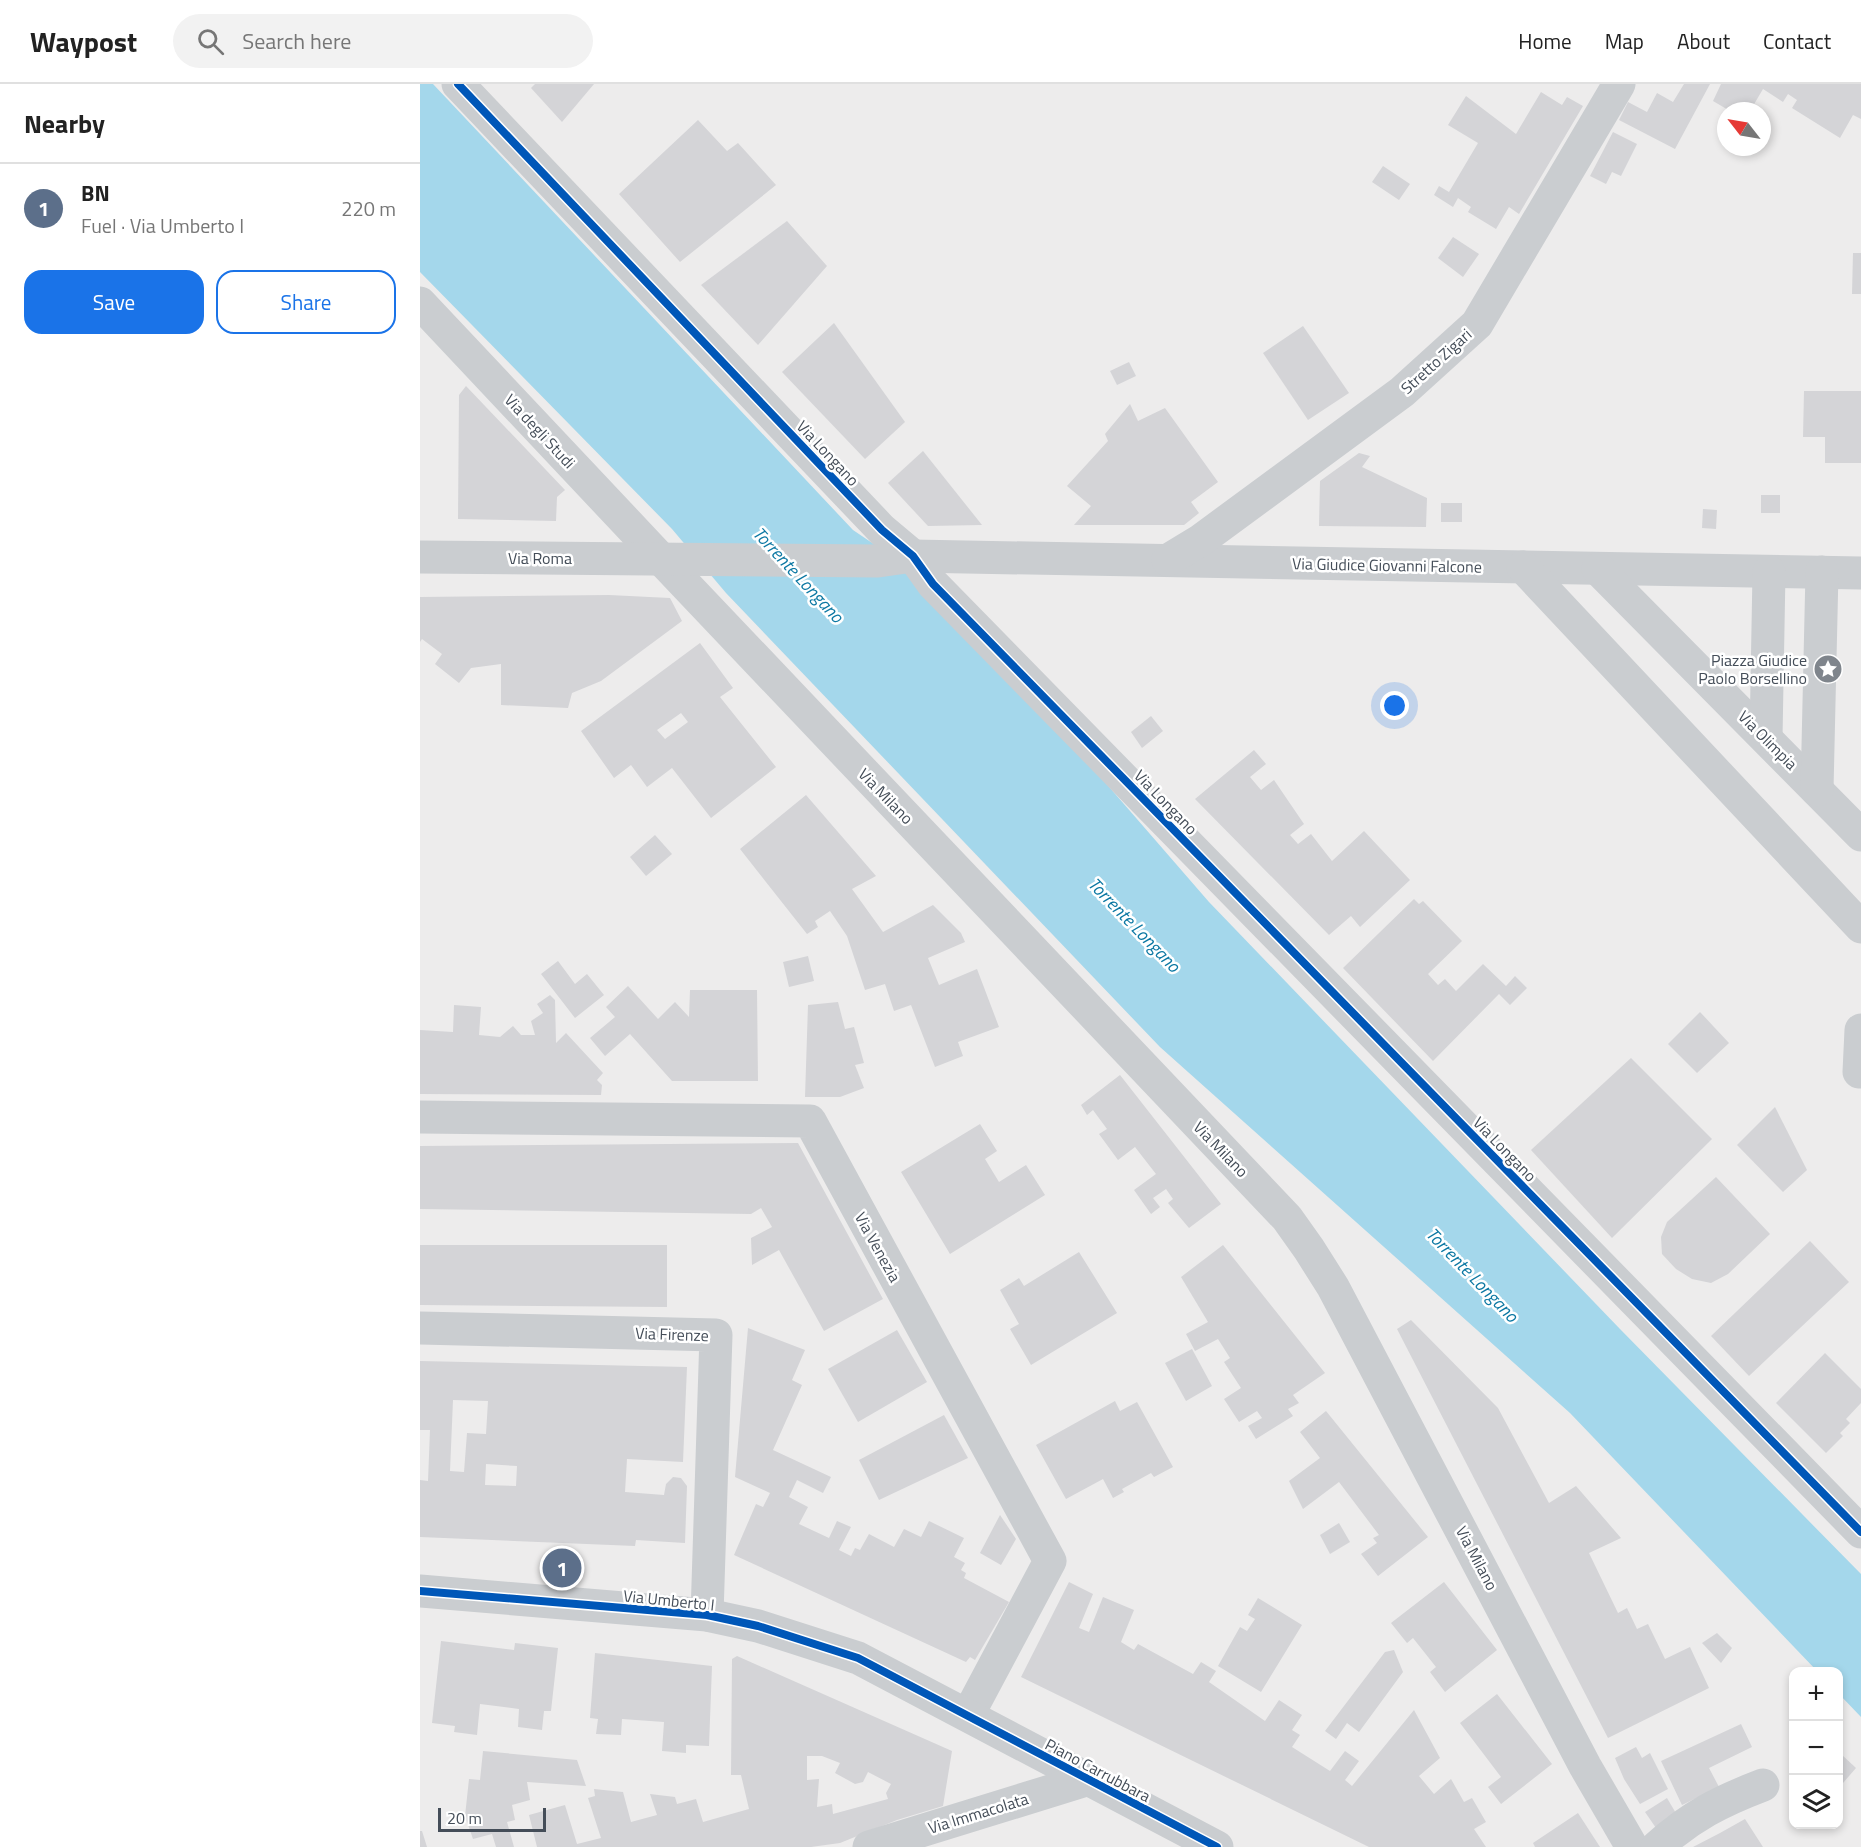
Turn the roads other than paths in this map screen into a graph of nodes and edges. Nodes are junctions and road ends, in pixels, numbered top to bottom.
1 (458, 84) edge
2 (1619, 84) edge
3 (420, 303) edge
4 (913, 556) junction
5 (420, 557) edge
6 (660, 559) junction
7 (1168, 560) junction
8 (878, 561) joint
9 (1523, 567) junction
10 (1598, 569) junction
11 (1769, 572) junction
12 (1822, 572) junction
13 (1861, 573) edge
14 (1766, 738) junction
15 (1817, 790) junction
16 (1861, 835) edge
17 (1861, 927) edge
18 (1861, 1030) edge
19 (1861, 1072) edge
20 (420, 1118) edge
21 (420, 1328) edge
22 (1861, 1532) edge
23 (420, 1591) edge
24 (707, 1616) junction
25 (968, 1715) junction
26 (1086, 1780) junction
27 (1763, 1785) dead end
28 (869, 1847) edge
29 (1217, 1847) edge
30 (1632, 1847) edge
31 (1657, 1847) edge

1 - 4 street, Via Longano
2 - 7 street, Stretto Zigari
3 - 6 street, Via degli Studi
4 - 7 street, Via Giudice Giovanni Falcone
4 - 8 street, Via Giudice Giovanni Falcone
4 - 22 street, Via Longano
5 - 6 street, Via Roma
6 - 8 street, Via Roma
6 - 30 street, Via Milano
7 - 9 street, Via Giudice Giovanni Falcone
9 - 10 street, Via Giudice Giovanni Falcone
9 - 17 street
10 - 11 street, Via Giudice Giovanni Falcone
10 - 14 street, Via Olimpia
11 - 12 street, Via Giudice Giovanni Falcone
11 - 14 street
12 - 13 street, Via Giudice Giovanni Falcone
12 - 15 street
14 - 15 street, Via Olimpia
15 - 16 street, Via Olimpia
18 - 19 street
20 - 25 street, Via Venezia
21 - 24 street, Via Firenze
23 - 24 street, Via Umberto I
24 - 25 street, Via Umberto I
25 - 26 street, Piano Carrubbara
26 - 28 street, Via Immacolata
26 - 29 street, Piano Carrubbara
27 - 31 street

